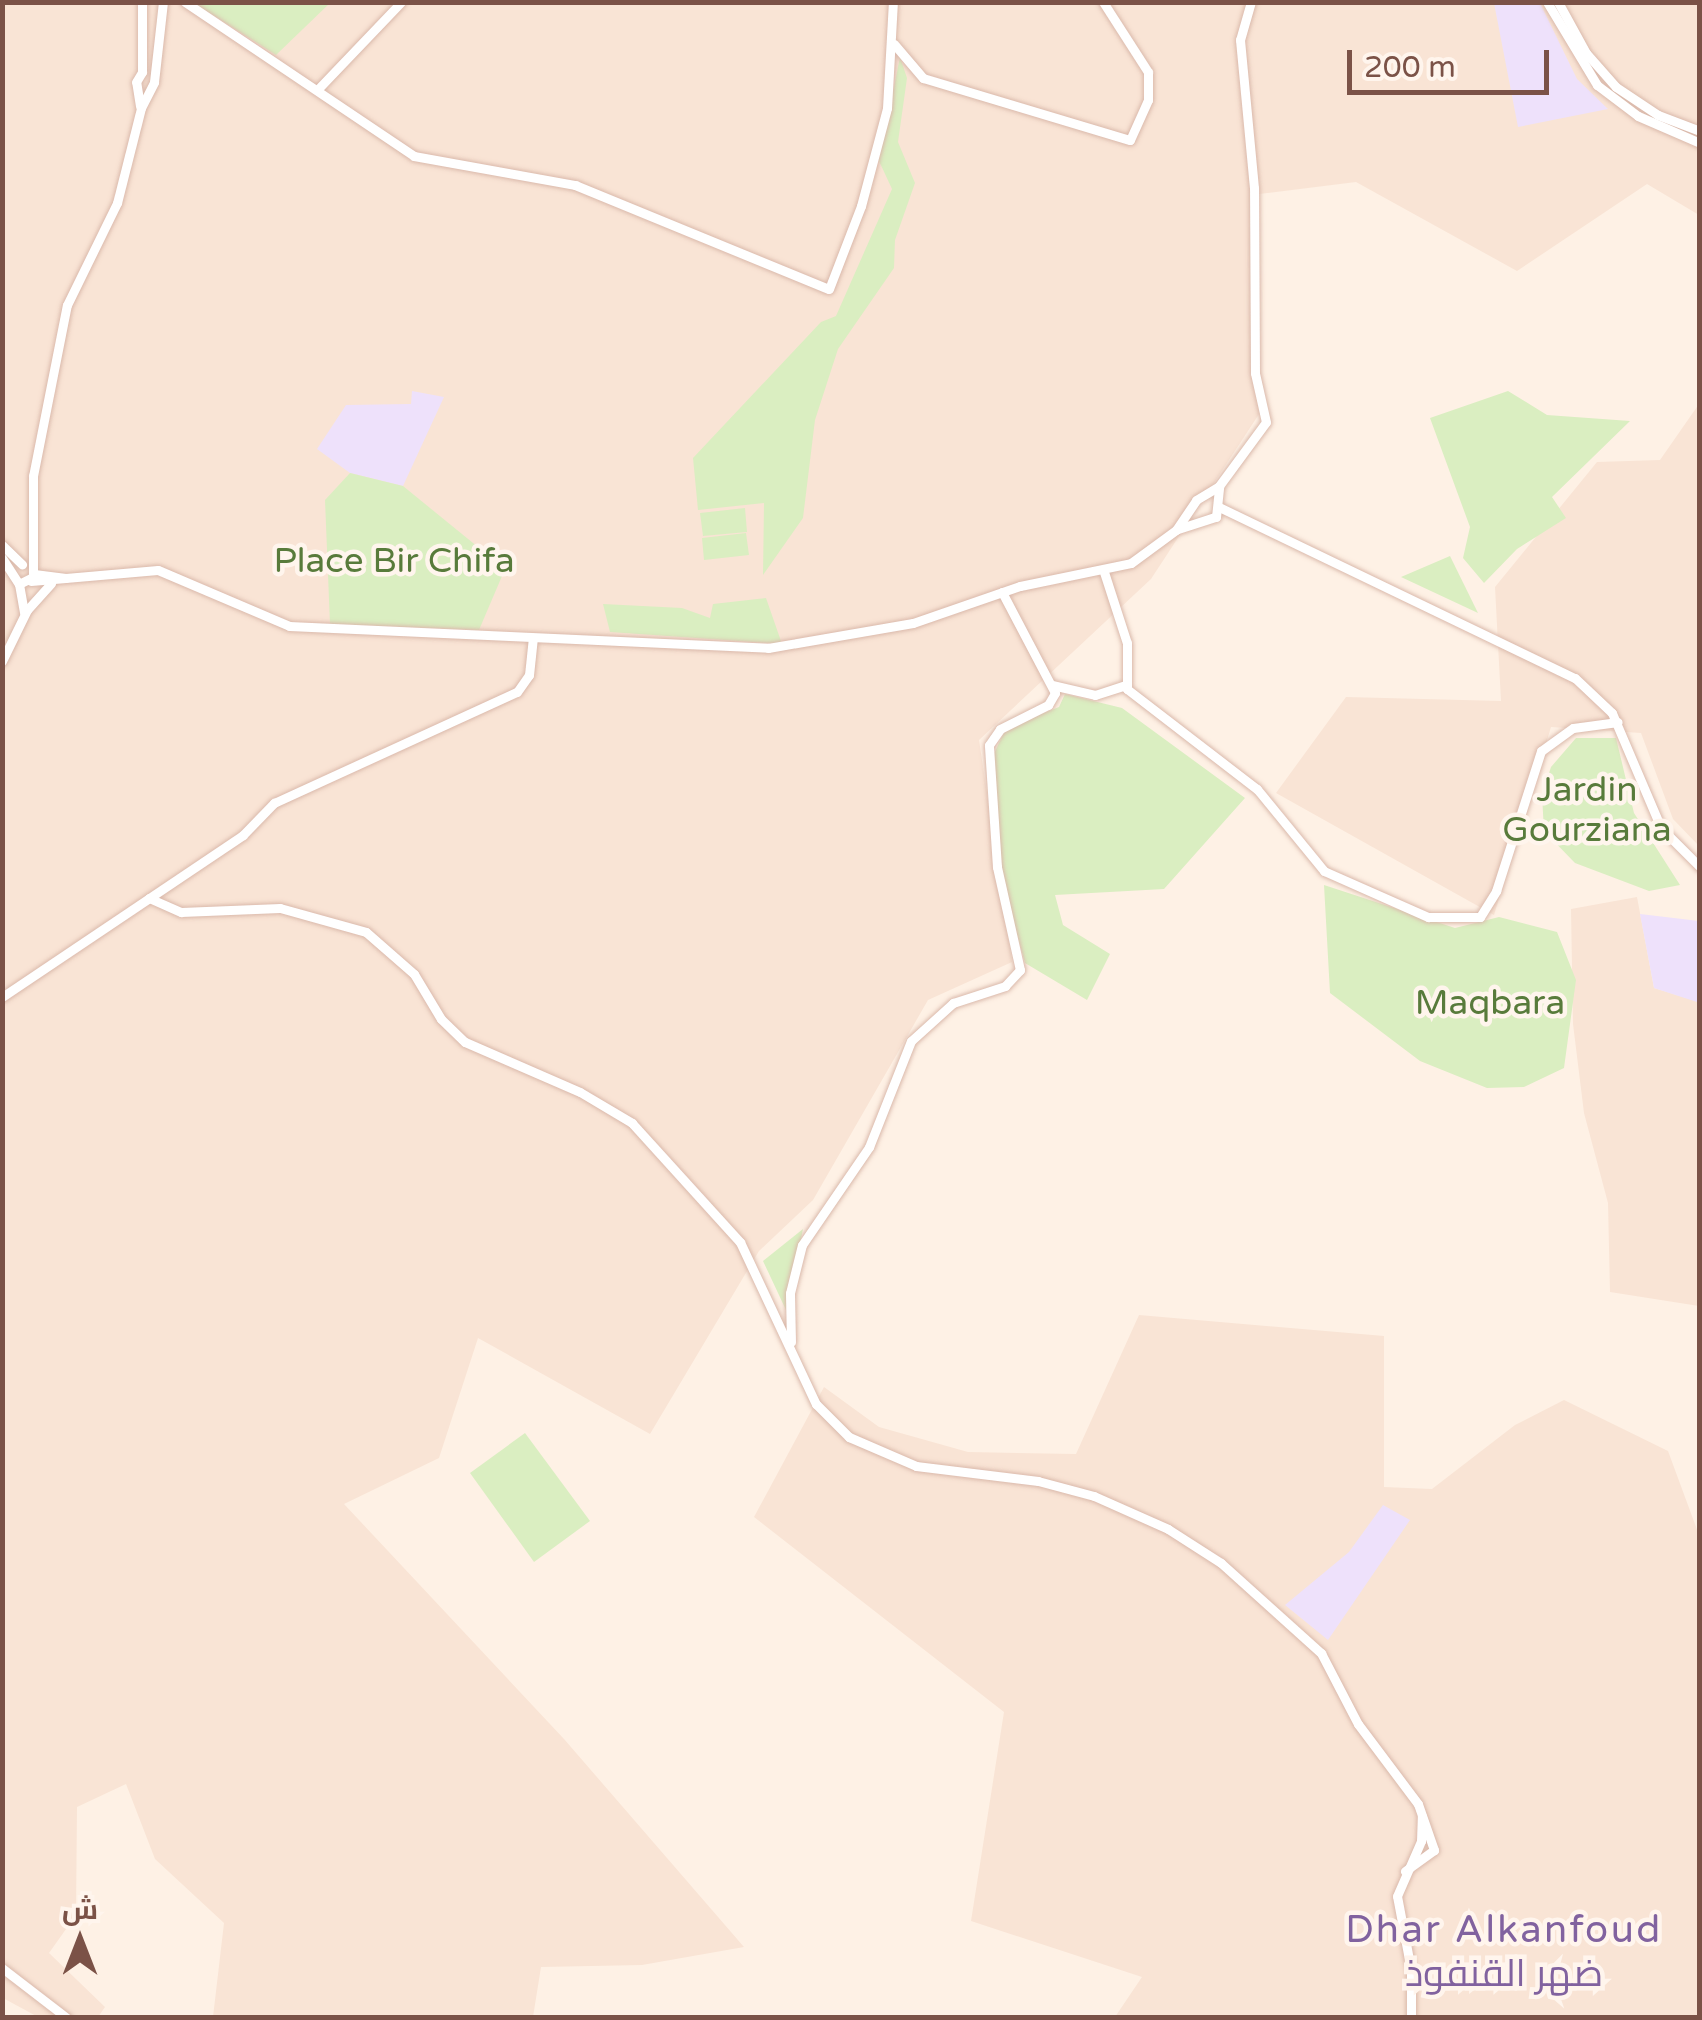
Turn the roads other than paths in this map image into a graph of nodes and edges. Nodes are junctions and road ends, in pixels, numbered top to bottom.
1 (142, 2) edge
2 (162, 2) edge
3 (185, 2) edge
4 (400, 2) edge
5 (892, 2) edge
6 (1103, 2) edge
7 (1251, 2) edge
8 (1546, 2) edge
9 (1558, 2) edge
10 (894, 44) junction
11 (146, 73) junction
12 (144, 88) junction
13 (318, 89) junction
14 (1700, 131) edge
15 (1700, 144) edge
16 (1219, 486) junction
17 (1206, 495) junction
18 (1193, 509) junction
19 (1215, 511) junction
20 (1176, 530) junction
21 (2, 546) edge
22 (2, 558) edge
23 (1104, 572) junction
24 (26, 574) junction
25 (68, 579) junction
26 (52, 583) junction
27 (1002, 592) junction
28 (26, 613) junction
29 (533, 639) junction
30 (2, 661) edge
31 (1052, 685) junction
32 (1125, 686) junction
33 (1618, 722) junction
34 (1700, 867) edge
35 (148, 898) junction
36 (2, 997) edge
37 (792, 1350) junction
38 (2, 1968) edge
39 (68, 2018) edge
40 (1410, 2018) edge

1 - 11 street
2 - 11 street
3 - 13 street
4 - 13 street
5 - 10 street
6 - 10 street
7 - 16 street
8 - 15 street
9 - 14 street
10 - 13 street
11 - 12 street
11 - 12 street
12 - 24 street
16 - 17 street
16 - 19 street
17 - 18 street
17 - 19 street
18 - 19 street
18 - 20 street
19 - 20 street
19 - 33 street
20 - 23 street
21 - 24 street
22 - 24 street
23 - 27 street
23 - 32 street
24 - 25 street
24 - 26 street
24 - 28 street
25 - 26 street
25 - 29 street
26 - 28 street
27 - 29 street
27 - 31 street
28 - 30 street
29 - 35 street
31 - 32 street
31 - 37 street
32 - 33 street
33 - 34 street
35 - 36 street
35 - 37 street
37 - 40 street
38 - 39 street

